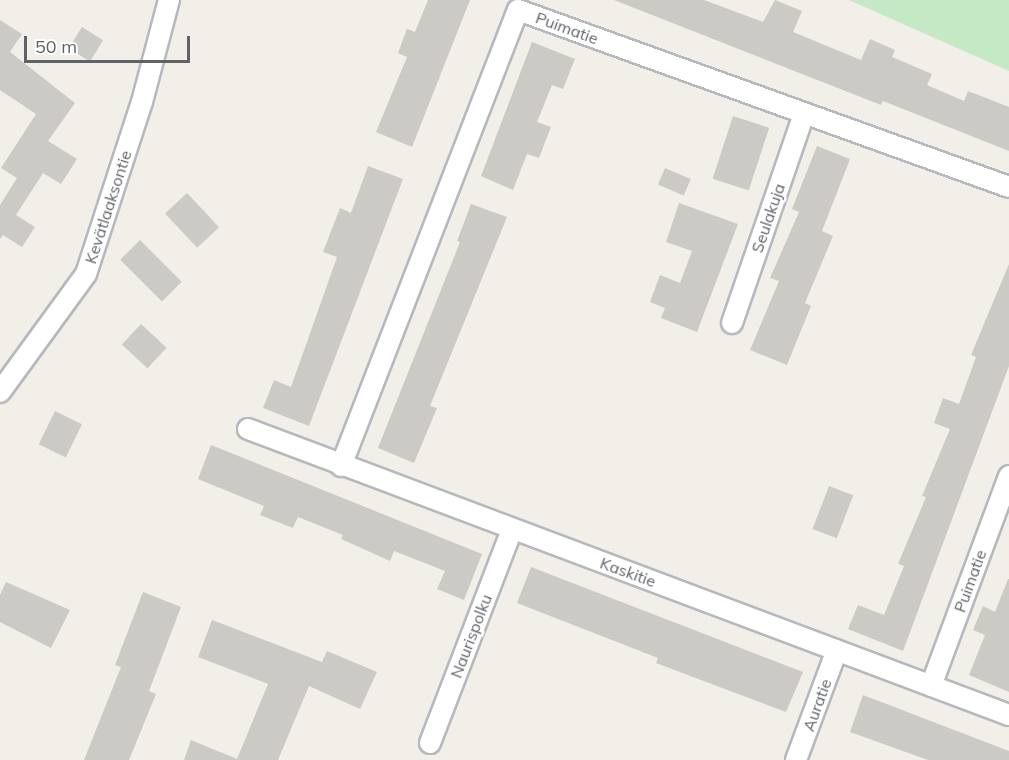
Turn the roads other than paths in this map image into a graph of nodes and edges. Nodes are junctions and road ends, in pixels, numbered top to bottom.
1 (169, 0) edge
2 (804, 114) junction
3 (1009, 187) edge
4 (732, 323) dead end
5 (0, 392) edge
6 (248, 429) dead end
7 (341, 466) junction
8 (1009, 476) edge
9 (512, 529) junction
10 (837, 650) junction
11 (931, 686) junction
12 (1009, 715) edge
13 (430, 743) dead end
14 (796, 760) edge

1 - 5 street, Kevätlaaksontie
2 - 3 street, Puimatie
2 - 4 street, Seulakuja
2 - 7 street, Puimatie
6 - 7 street, Kaskitie
7 - 9 street, Kaskitie
8 - 11 street, Puimatie
9 - 10 street, Kaskitie
9 - 13 street, Naurispolku
10 - 11 street, Kaskitie
10 - 14 street, Auratie
11 - 12 street, Kaskitie

